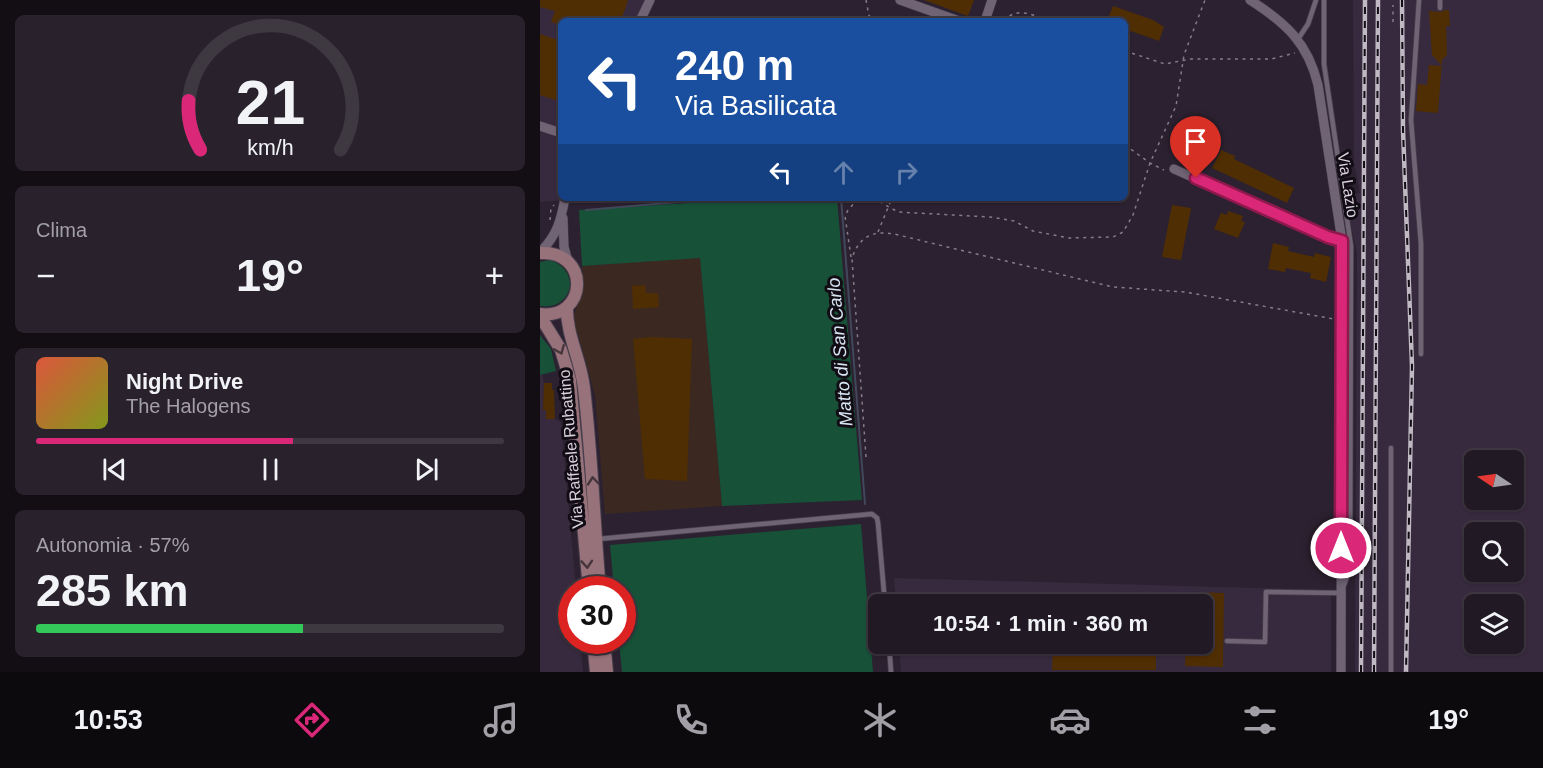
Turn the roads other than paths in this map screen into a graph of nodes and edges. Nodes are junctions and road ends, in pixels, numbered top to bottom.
1 (650, 0) edge
2 (900, 0) edge
3 (992, 0) edge
4 (1250, 0) edge
5 (1316, 0) edge
6 (1324, 0) edge
7 (1419, 0) edge
8 (1440, 0) edge
9 (1440, 8) dead end
10 (641, 18) edge
11 (951, 18) edge
12 (986, 18) edge
13 (1298, 39) junction
14 (540, 126) edge
15 (558, 132) edge
16 (1174, 169) road end
17 (564, 201) edge
18 (563, 209) junction
19 (1342, 241) junction
20 (540, 252) edge
21 (568, 261) junction
22 (567, 307) junction
23 (540, 315) edge
24 (1420, 354) dead end
25 (1391, 448) dead end
26 (596, 539) junction
27 (588, 576) edge
28 (599, 576) edge
29 (1341, 593) junction
30 (884, 594) edge
31 (1227, 641) dead end
32 (594, 654) edge
33 (605, 654) edge
34 (889, 654) edge
35 (596, 672) edge
36 (607, 672) edge
37 (891, 672) edge
38 (1341, 672) edge
39 (1391, 672) edge

1 - 10 street
2 - 11 street
3 - 12 street
4 - 13 street, Via Lazio
5 - 13 lane
6 - 29 lane
7 - 24 lane
8 - 9 lane
13 - 19 street, Via Lazio
14 - 15 street
16 - 19 street
17 - 18 street
18 - 20 street
18 - 21 street
19 - 29 street, Via Lazio
20 - 21 street
21 - 22 street
22 - 23 street, Via Raffaele Rubattino
26 -> 22 street, Via Raffaele Rubattino
23 -> 27 street, Via Raffaele Rubattino
25 - 39 lane
26 - 28 street, Via Raffaele Rubattino
26 - 30 lane
29 - 31 lane
29 - 38 street, Via Lazio
32 - 35 street
33 - 36 street
34 - 37 lane

